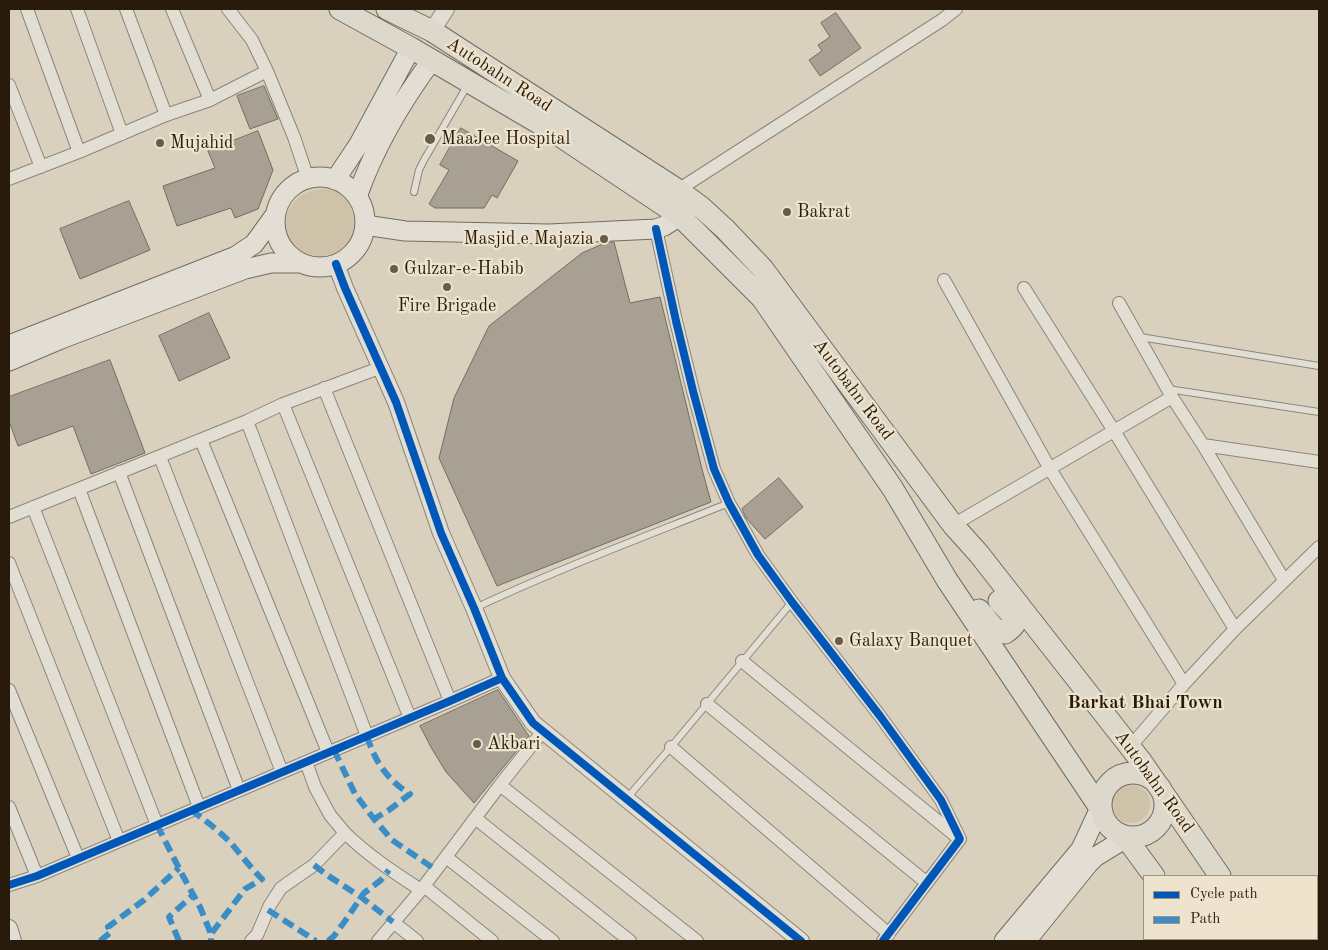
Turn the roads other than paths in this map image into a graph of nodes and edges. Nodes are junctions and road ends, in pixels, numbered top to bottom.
1 (27, 9) edge
2 (77, 9) edge
3 (126, 9) edge
4 (172, 9) edge
5 (228, 9) edge
6 (340, 9) edge
7 (387, 9) edge
8 (446, 9) edge
9 (956, 9) edge
10 (432, 32) junction
11 (411, 48) junction
12 (432, 60) junction
13 (267, 71) junction
14 (469, 82) junction
15 (9, 85) edge
16 (210, 100) junction
17 (166, 116) junction
18 (122, 134) junction
19 (79, 152) junction
20 (41, 167) junction
21 (9, 179) edge
22 (308, 179) junction
23 (335, 180) junction
24 (678, 190) junction
25 (414, 192) dead end
26 (357, 197) junction
27 (275, 214) junction
28 (680, 216) junction
29 (365, 225) junction
30 (656, 229) junction
31 (300, 263) junction
32 (336, 264) junction
33 (944, 280) dead end
34 (1024, 288) dead end
35 (1119, 303) dead end
36 (1138, 337) junction
37 (9, 345) edge
38 (9, 361) edge
39 (1319, 366) edge
40 (382, 367) junction
41 (324, 388) junction
42 (1170, 393) junction
43 (283, 404) junction
44 (1319, 412) edge
45 (247, 421) junction
46 (1114, 431) junction
47 (201, 440) junction
48 (1203, 445) junction
49 (160, 457) junction
50 (1319, 462) edge
51 (1050, 468) junction
52 (119, 472) junction
53 (79, 489) junction
54 (729, 504) junction
55 (32, 507) junction
56 (9, 517) edge
57 (953, 526) junction
58 (1319, 547) edge
59 (978, 554) junction
60 (9, 564) edge
61 (947, 580) junction
62 (1284, 580) junction
63 (792, 602) junction
64 (474, 608) junction
65 (1235, 629) junction
66 (742, 661) junction
67 (502, 678) junction
68 (1184, 684) junction
69 (9, 690) edge
70 (450, 701) junction
71 (706, 704) junction
72 (410, 718) junction
73 (543, 731) junction
74 (368, 736) junction
75 (671, 747) junction
76 (1130, 747) junction
77 (328, 752) junction
78 (306, 762) junction
79 (282, 772) junction
80 (500, 785) junction
81 (1160, 787) junction
82 (239, 790) junction
83 (626, 799) junction
84 (9, 807) edge
85 (199, 807) junction
86 (1100, 808) junction
87 (475, 818) junction
88 (157, 825) junction
89 (345, 833) junction
90 (1126, 838) junction
91 (960, 839) junction
92 (120, 841) junction
93 (446, 857) junction
94 (78, 858) junction
95 (1153, 875) edge
96 (1219, 875) edge
97 (37, 876) junction
98 (927, 883) junction
99 (9, 885) edge
100 (422, 888) junction
101 (393, 922) junction
102 (9, 928) edge
103 (886, 938) edge
104 (14, 941) edge
105 (251, 941) edge
106 (378, 941) edge
107 (417, 941) edge
108 (492, 941) edge
109 (553, 941) edge
110 (630, 941) edge
111 (697, 941) edge
112 (802, 941) edge
113 (1004, 941) edge
114 (1026, 941) edge

1 - 19 street
2 - 18 street
3 - 17 street
4 - 16 street
5 - 13 street
6 - 11 highway, Autobahn Road
7 - 10 highway, Autobahn Road
8 - 10 street
9 - 24 street
10 - 24 highway, Autobahn Road
11 - 12 highway, Autobahn Road
11 - 23 main road
12 - 14 highway, Autobahn Road
12 - 26 main road
13 - 16 street
13 - 22 street
14 - 25 lane
14 - 28 highway, Autobahn Road
15 - 20 street
16 - 17 street
17 - 18 street
18 - 19 street
19 - 20 street
20 - 21 street
22 - 23 main road
22 - 27 main road
23 - 26 main road
24 - 57 highway, Autobahn Road
26 - 29 main road
27 - 31 main road
27 - 37 main road
28 - 30 main road
28 - 61 highway, Autobahn Road
29 - 30 main road
29 - 32 main road
30 - 54 street
31 - 32 main road
31 - 38 main road
32 - 40 street
33 - 51 street
34 - 46 street
35 - 36 street
36 - 39 lane
36 - 42 street
40 - 41 street
40 - 64 street
41 - 43 street
41 - 70 street
42 - 44 lane
42 - 46 street
42 - 48 street
43 - 45 street
43 - 72 street
45 - 47 street
45 - 74 street
46 - 51 street
46 - 65 street
47 - 49 street
47 - 77 street
48 - 50 street
48 - 62 street
49 - 52 street
49 - 79 street
51 - 57 street
51 - 68 street
52 - 53 street
52 - 82 street
53 - 55 street
53 - 85 street
54 - 63 street
54 - 64 lane
55 - 56 street
55 - 88 street
57 - 59 highway, Autobahn Road
58 - 62 street
59 - 61 highway
59 - 76 highway, Autobahn Road
60 - 92 street
61 - 86 highway, Autobahn Road
62 - 65 street
63 - 66 lane
63 - 91 street
64 - 67 street
65 - 68 street
66 - 71 lane
66 - 91 street
67 - 70 street
67 - 73 street
68 - 76 street
69 - 94 street
70 - 72 street
71 - 75 lane
71 - 98 street
72 - 74 street
73 - 80 street
73 - 83 street
74 - 77 street
75 - 83 lane
75 - 103 street
76 - 81 highway, Autobahn Road
77 - 78 street
78 - 79 street
78 - 89 street
79 - 82 street
80 - 87 street
80 - 111 street
81 - 86 highway
81 - 90 highway
81 - 96 highway, Autobahn Road
82 - 85 street
83 - 112 street
84 - 97 street
85 - 88 street
86 - 90 highway
86 - 113 main road
87 - 93 street
87 - 110 street
88 - 92 street
89 - 100 street
89 - 105 street
90 - 95 highway
90 - 114 main road
91 - 98 street
92 - 94 street
93 - 100 street
93 - 109 street
94 - 97 street
97 - 99 street
98 - 103 street
100 - 101 street
100 - 108 street
101 - 106 street
101 - 107 street
102 - 104 street

